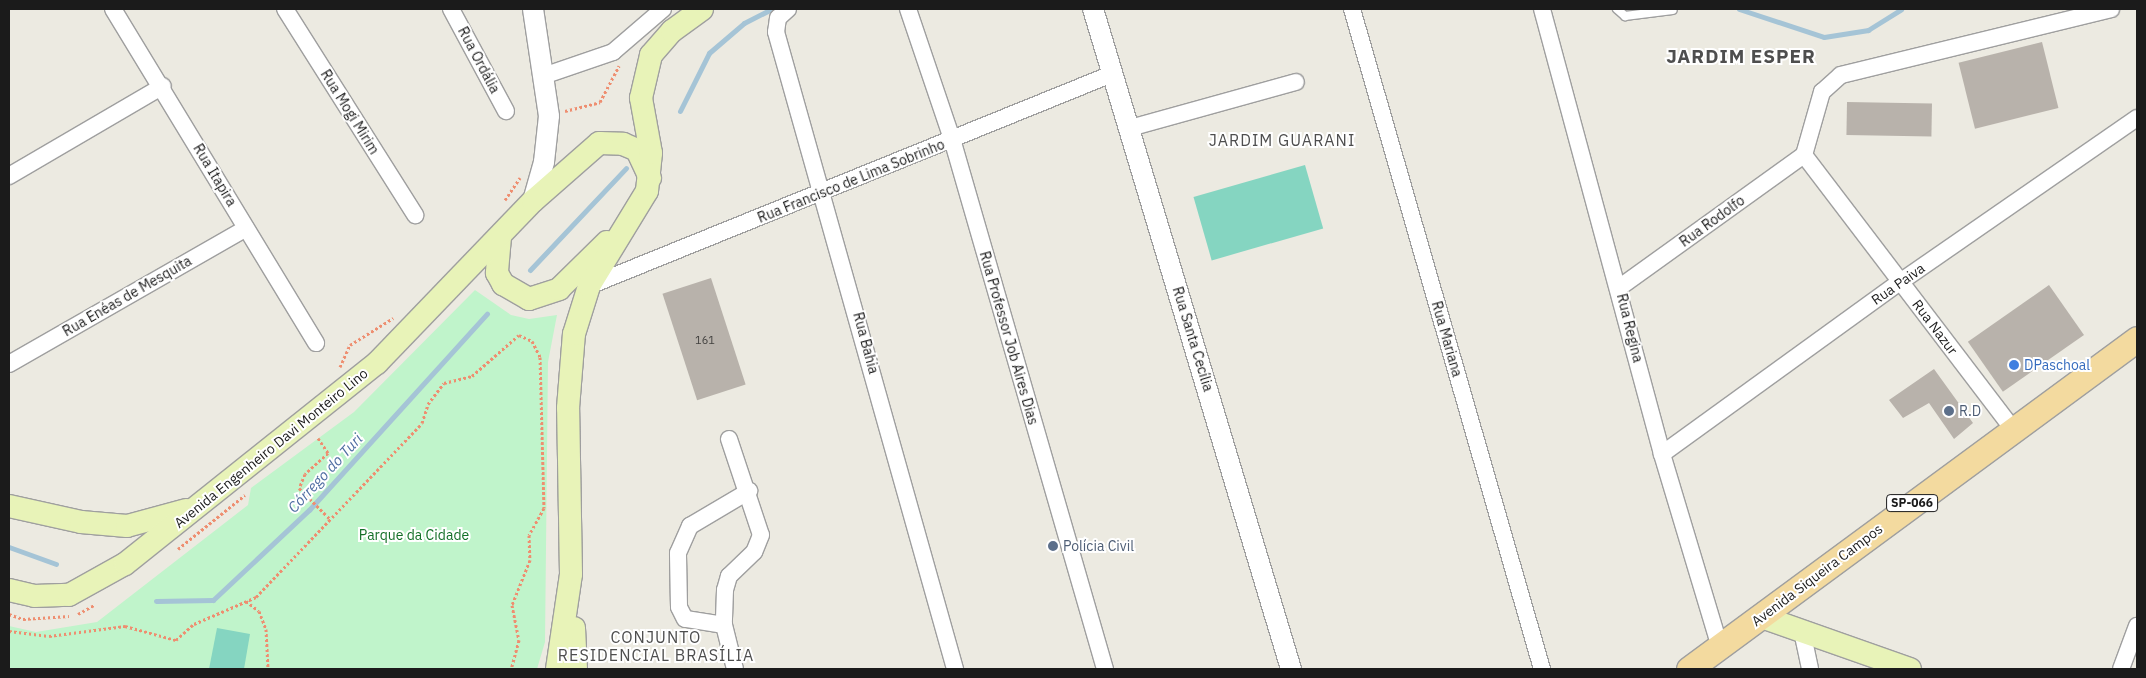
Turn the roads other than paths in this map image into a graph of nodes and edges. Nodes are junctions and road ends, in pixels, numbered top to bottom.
1 (112, 9) edge
2 (285, 9) edge
3 (451, 9) edge
4 (533, 9) edge
5 (663, 9) edge
6 (702, 9) edge
7 (908, 9) edge
8 (1093, 9) edge
9 (1352, 9) edge
10 (1542, 9) edge
11 (1617, 9) edge
12 (2111, 9) edge
13 (1673, 10) dead end
14 (783, 13) edge
15 (1112, 74) junction
16 (546, 75) junction
17 (1296, 82) dead end
18 (163, 86) junction
19 (506, 110) dead end
20 (2137, 118) edge
21 (1130, 128) junction
22 (952, 140) junction
23 (1804, 155) junction
24 (9, 176) edge
25 (650, 178) junction
26 (824, 192) junction
27 (533, 201) junction
28 (415, 214) dead end
29 (628, 220) junction
30 (246, 228) junction
31 (500, 237) junction
32 (1900, 282) junction
33 (589, 286) junction
34 (1620, 287) junction
35 (2137, 339) edge
36 (316, 343) dead end
37 (9, 364) edge
38 (2012, 428) junction
39 (729, 439) dead end
40 (1662, 454) junction
41 (749, 491) junction
42 (203, 504) junction
43 (9, 506) edge
44 (571, 574) junction
45 (9, 590) edge
46 (1762, 616) junction
47 (724, 625) junction
48 (2137, 626) edge
49 (1802, 631) junction
50 (1720, 647) junction
51 (557, 669) edge
52 (576, 669) edge
53 (735, 669) edge
54 (955, 669) edge
55 (1105, 669) edge
56 (1292, 669) edge
57 (1542, 669) edge
58 (1689, 669) edge
59 (1810, 669) edge
60 (1910, 669) edge
61 (2120, 669) edge

1 - 18 street, Rua Itapira
2 - 28 street, Rua Mogi Mirim
3 - 19 street, Rua Ordália
4 - 16 street
5 - 16 street
6 - 25 main road
7 - 22 street, Rua Professor Job Aires Dias
8 - 15 street, Rua Santa Cecília
9 - 57 street, Rua Mariana
10 - 34 street, Rua Regina
11 - 13 lane
12 - 23 street
14 - 26 street, Rua Bahia
15 - 21 street, Rua Santa Cecília
15 - 22 street, Rua Francisco de Lima Sobrinho
16 - 27 street
17 - 21 street
18 - 24 street
18 - 30 street, Rua Itapira
20 - 32 street, Rua Paiva
21 - 56 street, Rua Santa Cecília
22 - 26 street, Rua Francisco de Lima Sobrinho
22 - 55 street, Rua Professor Job Aires Dias
23 - 32 street, Rua Nazur
23 - 34 street, Rua Rodolfo
25 - 27 main road, Avenida Engenheiro Davi Monteiro Lino
25 - 29 main road
26 - 33 street, Rua Francisco de Lima Sobrinho
26 - 54 street, Rua Bahia
27 - 31 main road, Avenida Engenheiro Davi Monteiro Lino
29 - 31 main road
29 - 33 main road
30 - 36 street, Rua Itapira
30 - 37 street, Rua Enéas de Mesquita
31 - 42 main road, Avenida Engenheiro Davi Monteiro Lino
32 - 38 street, Rua Nazur
32 - 40 street, Rua Paiva
33 - 44 main road
34 - 40 street, Rua Regina
35 - 38 main road, Avenida Siqueira Campos / SP-066
38 - 46 main road, Avenida Siqueira Campos / SP-066
39 - 41 street
40 - 50 street, Rua Regina
41 - 47 street
41 - 47 street
42 - 43 main road
42 - 45 main road, Avenida Engenheiro Davi Monteiro Lino
44 - 51 main road
44 - 52 main road
46 - 49 main road
46 - 50 main road, Avenida Siqueira Campos / SP-066
47 - 53 street
48 - 61 street
49 - 59 street
49 - 60 main road
50 - 58 main road, Avenida Siqueira Campos / SP-066

